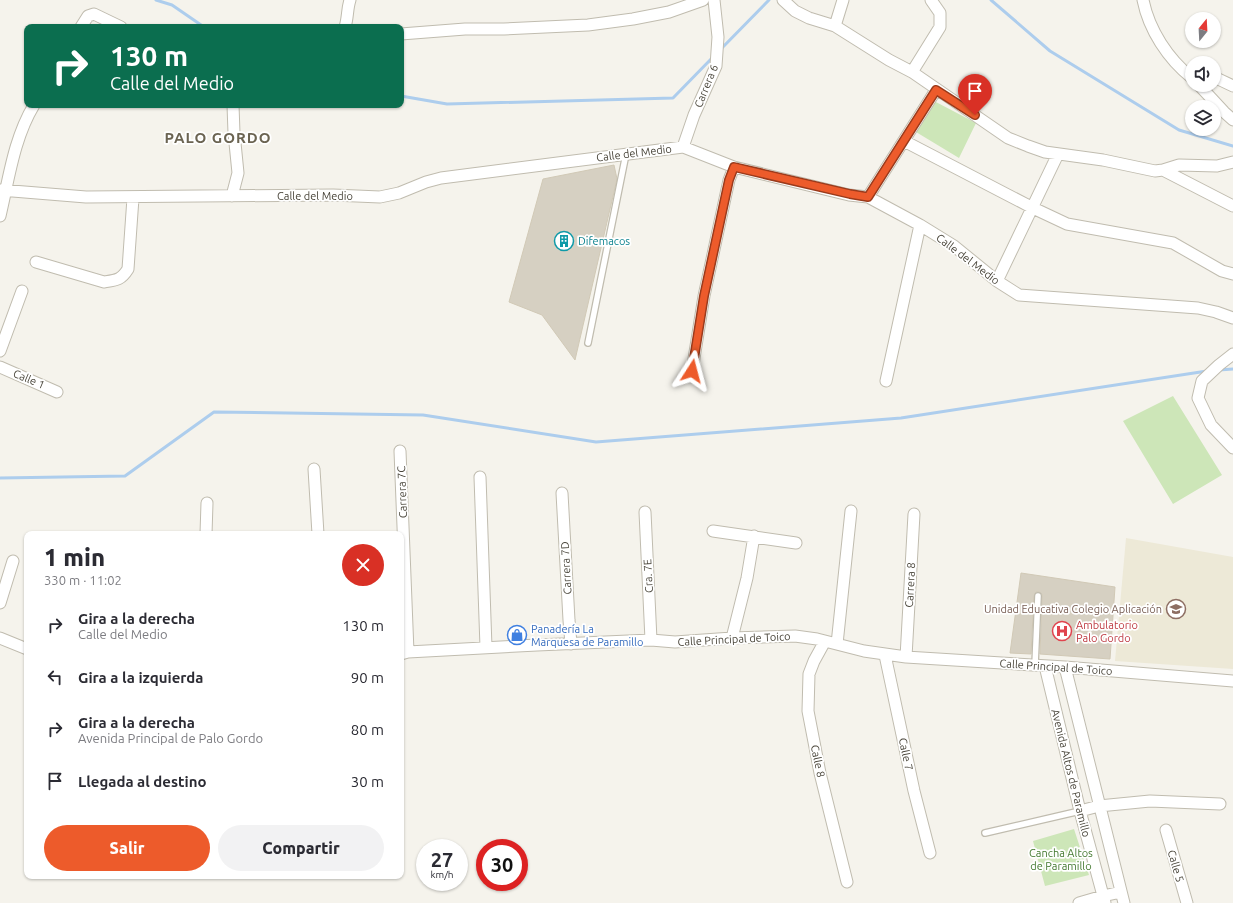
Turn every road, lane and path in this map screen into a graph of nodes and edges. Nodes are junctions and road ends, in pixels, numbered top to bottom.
1 (350, 0) edge
2 (703, 0) edge
3 (714, 0) edge
4 (783, 0) edge
5 (843, 0) edge
6 (931, 0) edge
7 (1143, 0) edge
8 (83, 24) edge
9 (115, 24) edge
10 (346, 24) edge
11 (835, 26) junction
12 (404, 34) edge
13 (912, 72) junction
14 (1185, 72) edge
15 (1221, 80) edge
16 (1233, 86) edge
17 (936, 90) junction
18 (1205, 92) edge
19 (32, 108) edge
20 (233, 108) edge
21 (1233, 120) edge
22 (904, 141) junction
23 (683, 146) junction
24 (626, 153) junction
25 (1058, 154) junction
26 (1233, 162) edge
27 (734, 167) junction
28 (1163, 170) junction
29 (3, 190) edge
30 (232, 196) junction
31 (868, 197) junction
32 (133, 198) junction
33 (1233, 206) edge
34 (1033, 208) junction
35 (0, 216) edge
36 (920, 225) junction
37 (36, 262) dead end
38 (1233, 274) edge
39 (997, 281) junction
40 (22, 291) dead end
41 (1233, 318) edge
42 (588, 343) dead end
43 (0, 351) edge
44 (1233, 354) edge
45 (0, 367) edge
46 (692, 371) dead end
47 (886, 381) dead end
48 (57, 392) dead end
49 (1233, 448) edge
50 (400, 451) dead end
51 (314, 469) dead end
52 (480, 477) dead end
53 (562, 493) dead end
54 (207, 503) dead end
55 (851, 511) dead end
56 (644, 512) dead end
57 (914, 514) dead end
58 (206, 531) edge
59 (318, 531) edge
60 (402, 531) edge
61 (713, 531) dead end
62 (754, 536) junction
63 (796, 543) dead end
64 (13, 561) dead end
65 (1038, 596) dead end
66 (0, 603) edge
67 (0, 638) edge
68 (732, 638) junction
69 (651, 640) junction
70 (826, 641) junction
71 (571, 644) junction
72 (837, 644) junction
73 (486, 647) junction
74 (24, 648) edge
75 (404, 653) edge
76 (885, 655) junction
77 (906, 657) junction
78 (1040, 666) junction
79 (1065, 667) junction
80 (1233, 681) edge
81 (1220, 804) dead end
82 (1099, 806) junction
83 (1080, 811) junction
84 (1166, 830) dead end
85 (985, 833) dead end
86 (930, 853) dead end
87 (847, 882) dead end
88 (1123, 898) edge
89 (1104, 899) edge
90 (1079, 903) edge
91 (1187, 903) edge

1 - 10 street
2 - 12 street
3 - 23 street, Carrera 6
4 - 11 street
5 - 11 street
6 - 13 street
7 - 14 street
8 - 9 street
11 - 13 street
13 - 17 street
15 - 16 street
17 - 22 street
17 - 25 street
18 - 21 street
19 - 29 street
20 - 30 street
22 - 31 street
22 - 34 street
23 - 24 street, Calle del Medio
23 - 27 street, Calle del Medio
24 - 30 street, Calle del Medio
24 - 42 lane
25 - 28 street
25 - 34 street
26 - 28 street
27 - 31 street, Calle del Medio
27 - 46 street
28 - 33 street
29 - 32 street, Calle del Medio
29 - 35 street
30 - 32 street, Calle del Medio
31 - 36 street, Calle del Medio
32 - 37 street
34 - 38 street
34 - 39 street
36 - 39 street, Calle del Medio
36 - 47 street
39 - 41 street, Calle del Medio
40 - 43 street
44 - 49 street
45 - 48 street, Calle 1
50 - 60 street, Carrera 7C
51 - 59 street
52 - 73 street
53 - 71 street, Carrera 7D
54 - 58 street
55 - 72 street
56 - 69 street, Cra. 7E
57 - 77 street, Carrera 8
61 - 62 street
62 - 63 street
62 - 68 street
64 - 66 street
65 - 78 lane
67 - 74 street
68 - 69 street, Calle Principal de Toico
68 - 70 street, Calle Principal de Toico
69 - 71 street, Calle Principal de Toico
70 - 72 street, Calle Principal de Toico
70 - 87 street, Calle 8
71 - 73 street, Calle Principal de Toico
72 - 76 street, Calle Principal de Toico
73 - 75 street, Calle Principal de Toico
76 - 77 street, Calle Principal de Toico
76 - 86 street, Calle 7
77 - 78 street, Calle Principal de Toico
78 - 79 street, Calle Principal de Toico
78 - 83 street, Avenida Altos de Paramillo
79 - 80 street, Calle Principal de Toico
79 - 82 street, Avenida Altos de Paramillo
81 - 82 street
82 - 83 street
82 - 88 street, Avenida Altos de Paramillo
83 - 85 lane
83 - 89 street, Avenida Altos de Paramillo
84 - 91 street, Calle 5
88 - 89 street
89 - 90 street

